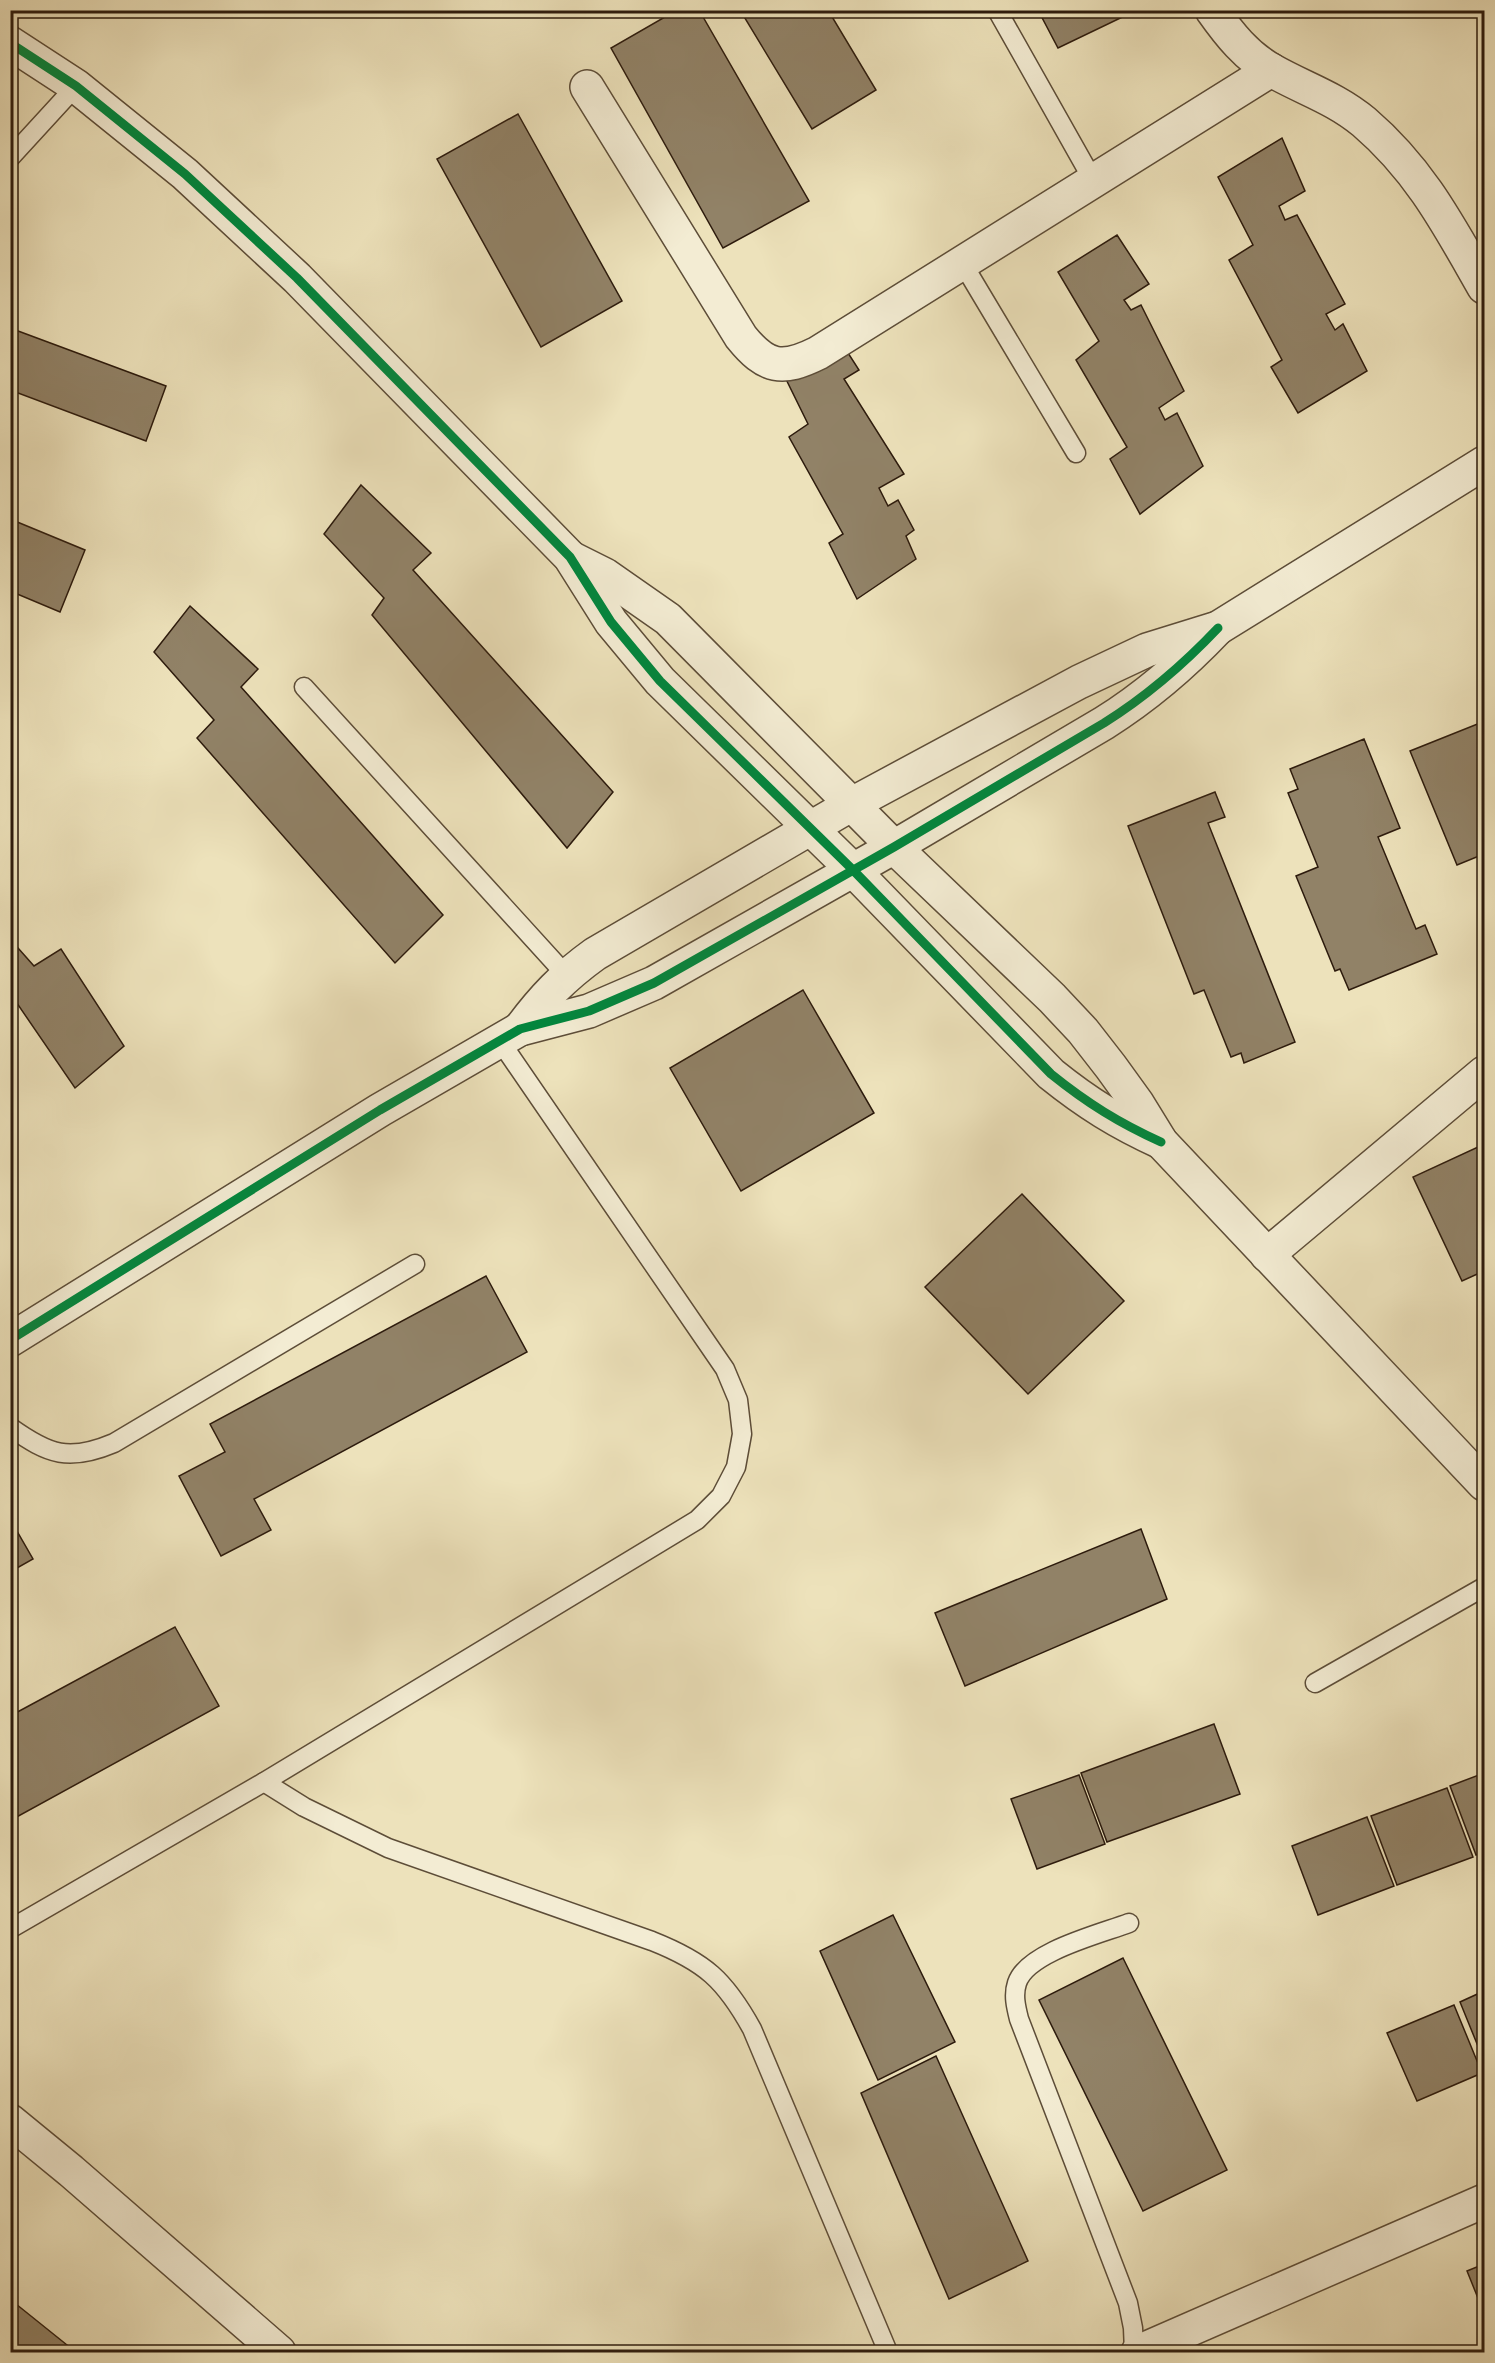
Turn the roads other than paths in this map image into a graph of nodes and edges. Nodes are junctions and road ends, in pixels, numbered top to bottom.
1 (997, 10) edge
2 (1212, 10) edge
3 (10, 43) edge
4 (1271, 70) junction
5 (76, 86) junction
6 (587, 87) dead end
7 (10, 158) edge
8 (1095, 182) junction
9 (963, 264) junction
10 (1485, 287) edge
11 (1076, 453) dead end
12 (1485, 464) edge
13 (570, 557) junction
14 (1218, 628) junction
15 (304, 687) dead end
16 (852, 804) junction
17 (810, 829) junction
18 (894, 847) junction
19 (853, 870) junction
20 (566, 975) junction
21 (510, 1035) junction
22 (1485, 1074) edge
23 (1161, 1142) junction
24 (1267, 1255) junction
25 (415, 1264) dead end
26 (10, 1340) edge
27 (10, 1427) edge
28 (1485, 1484) edge
29 (1485, 1587) edge
30 (1315, 1683) dead end
31 (264, 1782) junction
32 (1129, 1923) dead end
33 (10, 1929) edge
34 (10, 2121) edge
35 (1485, 2200) edge
36 (279, 2352) edge
37 (888, 2352) edge
38 (1136, 2352) edge

1 - 8 lane
2 - 4 street
3 - 5 street
4 - 8 street
4 - 10 street
5 - 7 lane
5 - 13 street
6 - 9 street
8 - 9 street
9 - 11 lane
12 - 14 street
13 - 16 street
13 - 17 street
14 - 16 street
14 - 18 street
15 - 20 lane
16 - 17 street
16 - 18 street
17 - 19 street
17 - 20 street
18 - 19 street
18 - 23 street
19 - 21 street
19 - 23 street
20 - 21 street
21 - 26 street
21 - 31 lane
22 - 24 street
23 - 24 street
24 - 28 street
25 - 27 lane
29 - 30 lane
31 - 33 lane
31 - 37 lane
32 - 38 lane
34 - 36 street
35 - 38 street

